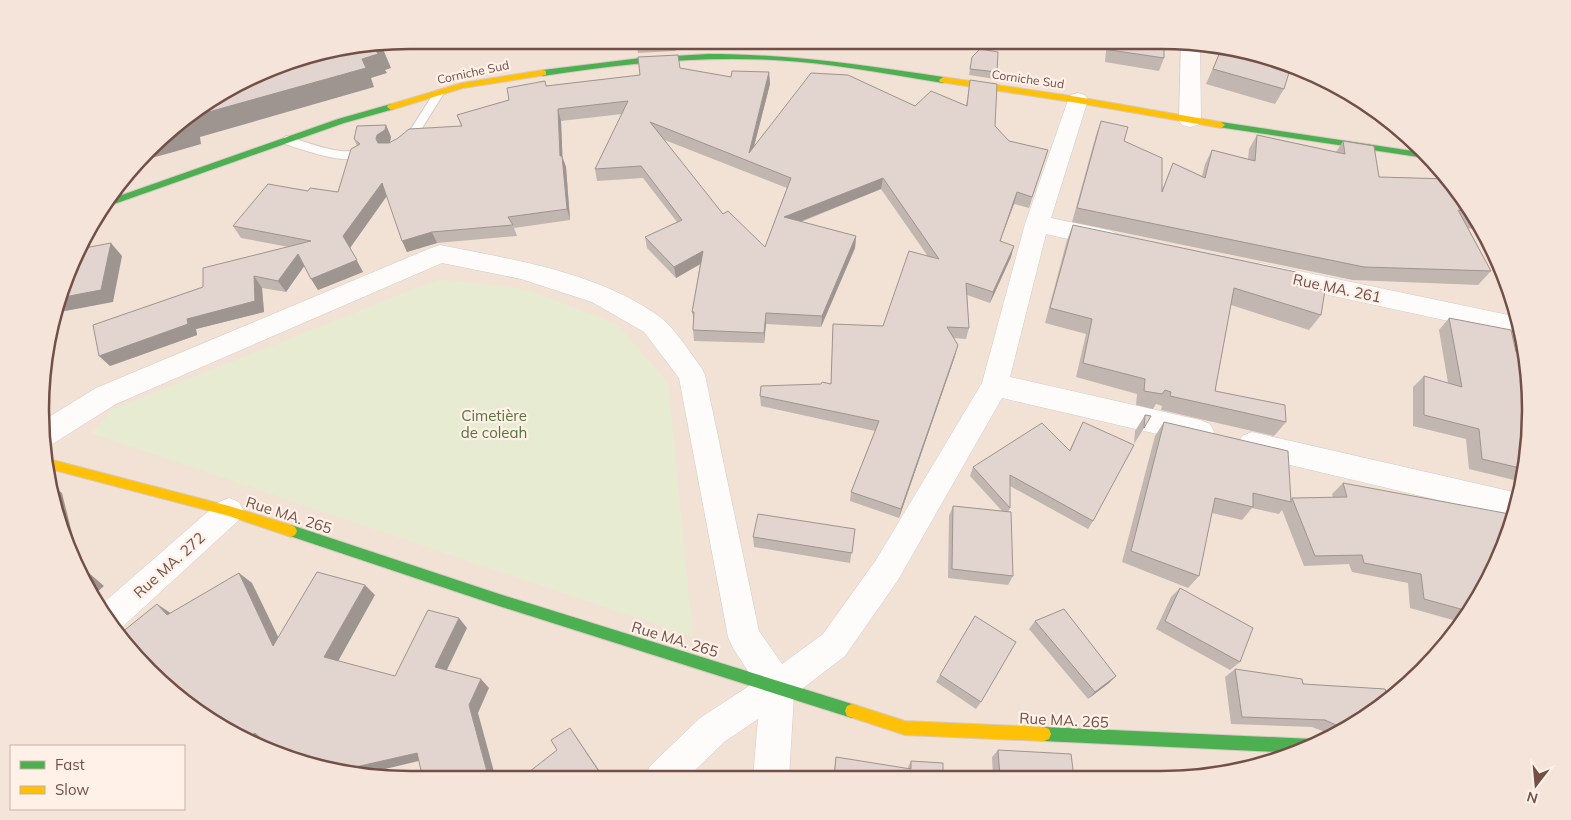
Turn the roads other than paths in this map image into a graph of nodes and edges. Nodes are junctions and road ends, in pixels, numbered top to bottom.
1 (1190, 50) edge
2 (439, 93) junction
3 (1078, 100) junction
4 (1190, 120) junction
5 (286, 140) junction
6 (396, 146) edge
7 (1416, 155) edge
8 (358, 156) edge
9 (115, 201) edge
10 (1036, 224) junction
11 (1132, 244) edge
12 (1237, 267) edge
13 (1512, 326) edge
14 (995, 385) junction
15 (50, 431) edge
16 (53, 465) edge
17 (1510, 504) edge
18 (229, 511) junction
19 (113, 615) edge
20 (778, 687) junction
21 (1296, 745) edge
22 (669, 771) edge
23 (772, 771) edge

1 - 4 street
2 - 3 main road, Corniche Sud
2 - 5 main road, Corniche Sud
2 - 6 lane
3 - 4 main road, Corniche Sud
3 - 10 street
4 - 7 main road, Corniche Sud
5 - 8 lane
5 - 9 main road, Corniche Sud
10 - 11 street
10 - 14 street
12 - 13 street, Rue MA. 261
14 - 17 street
14 - 20 street
15 - 20 street
16 - 18 main road, Rue MA. 265
18 - 19 street, Rue MA. 272
18 - 20 main road, Rue MA. 265
20 - 21 main road, Rue MA. 265
20 - 22 street
20 - 23 street

